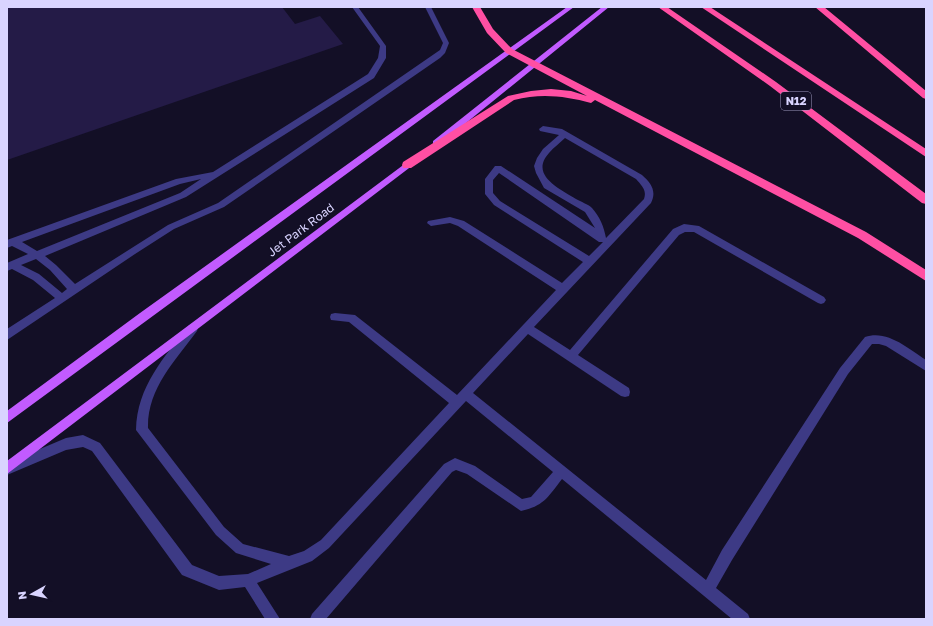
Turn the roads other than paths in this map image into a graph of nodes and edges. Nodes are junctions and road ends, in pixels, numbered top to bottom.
1 (355, 7) edge
2 (428, 7) edge
3 (476, 7) edge
4 (571, 7) edge
5 (662, 7) edge
6 (705, 7) edge
7 (819, 7) edge
8 (605, 8) edge
9 (509, 51) junction
10 (535, 64) junction
11 (926, 96) edge
12 (642, 122) junction
13 (543, 129) dead end
14 (564, 134) junction
15 (926, 154) edge
16 (407, 165) junction
17 (219, 173) junction
18 (926, 200) edge
19 (431, 223) dead end
20 (603, 240) junction
21 (10, 243) edge
22 (38, 255) junction
23 (590, 262) junction
24 (9, 266) edge
25 (926, 276) edge
26 (563, 289) junction
27 (74, 290) junction
28 (62, 298) junction
29 (821, 300) dead end
30 (335, 317) dead end
31 (197, 324) junction
32 (527, 328) junction
33 (7, 335) edge
34 (571, 356) junction
35 (926, 366) edge
36 (625, 392) dead end
37 (461, 398) junction
38 (7, 418) edge
39 (7, 469) edge
40 (561, 470) junction
41 (289, 562) junction
42 (248, 580) junction
43 (708, 589) junction
44 (736, 617) edge
45 (273, 619) edge
46 (317, 619) edge

1 - 17 lane
2 - 27 lane
3 - 9 highway
4 - 9 main road, Jet Park Road
5 - 18 highway, N12
6 - 15 highway, N12
7 - 11 highway
8 - 10 main road, Jet Park Road
9 - 10 highway
9 - 38 main road, Jet Park Road
10 - 12 highway
10 - 16 main road, Jet Park Road
12 - 16 highway
12 - 25 highway
13 - 14 lane
14 - 20 lane
14 - 20 lane
16 - 31 main road, Jet Park Road
17 - 21 lane
17 - 22 lane
19 - 26 lane
20 - 23 lane
20 - 23 lane
21 - 22 lane
22 - 24 lane
22 - 27 lane
23 - 26 lane
24 - 28 lane
26 - 32 lane
27 - 28 lane
28 - 33 lane
29 - 34 lane
30 - 37 lane
31 - 39 main road, Jet Park Road
31 - 41 lane
32 - 34 lane
32 - 37 lane
34 - 36 lane
35 - 43 lane
37 - 40 lane
37 - 41 lane
39 - 42 lane
40 - 43 lane
40 - 46 lane
41 - 42 lane
42 - 45 lane
43 - 44 lane

